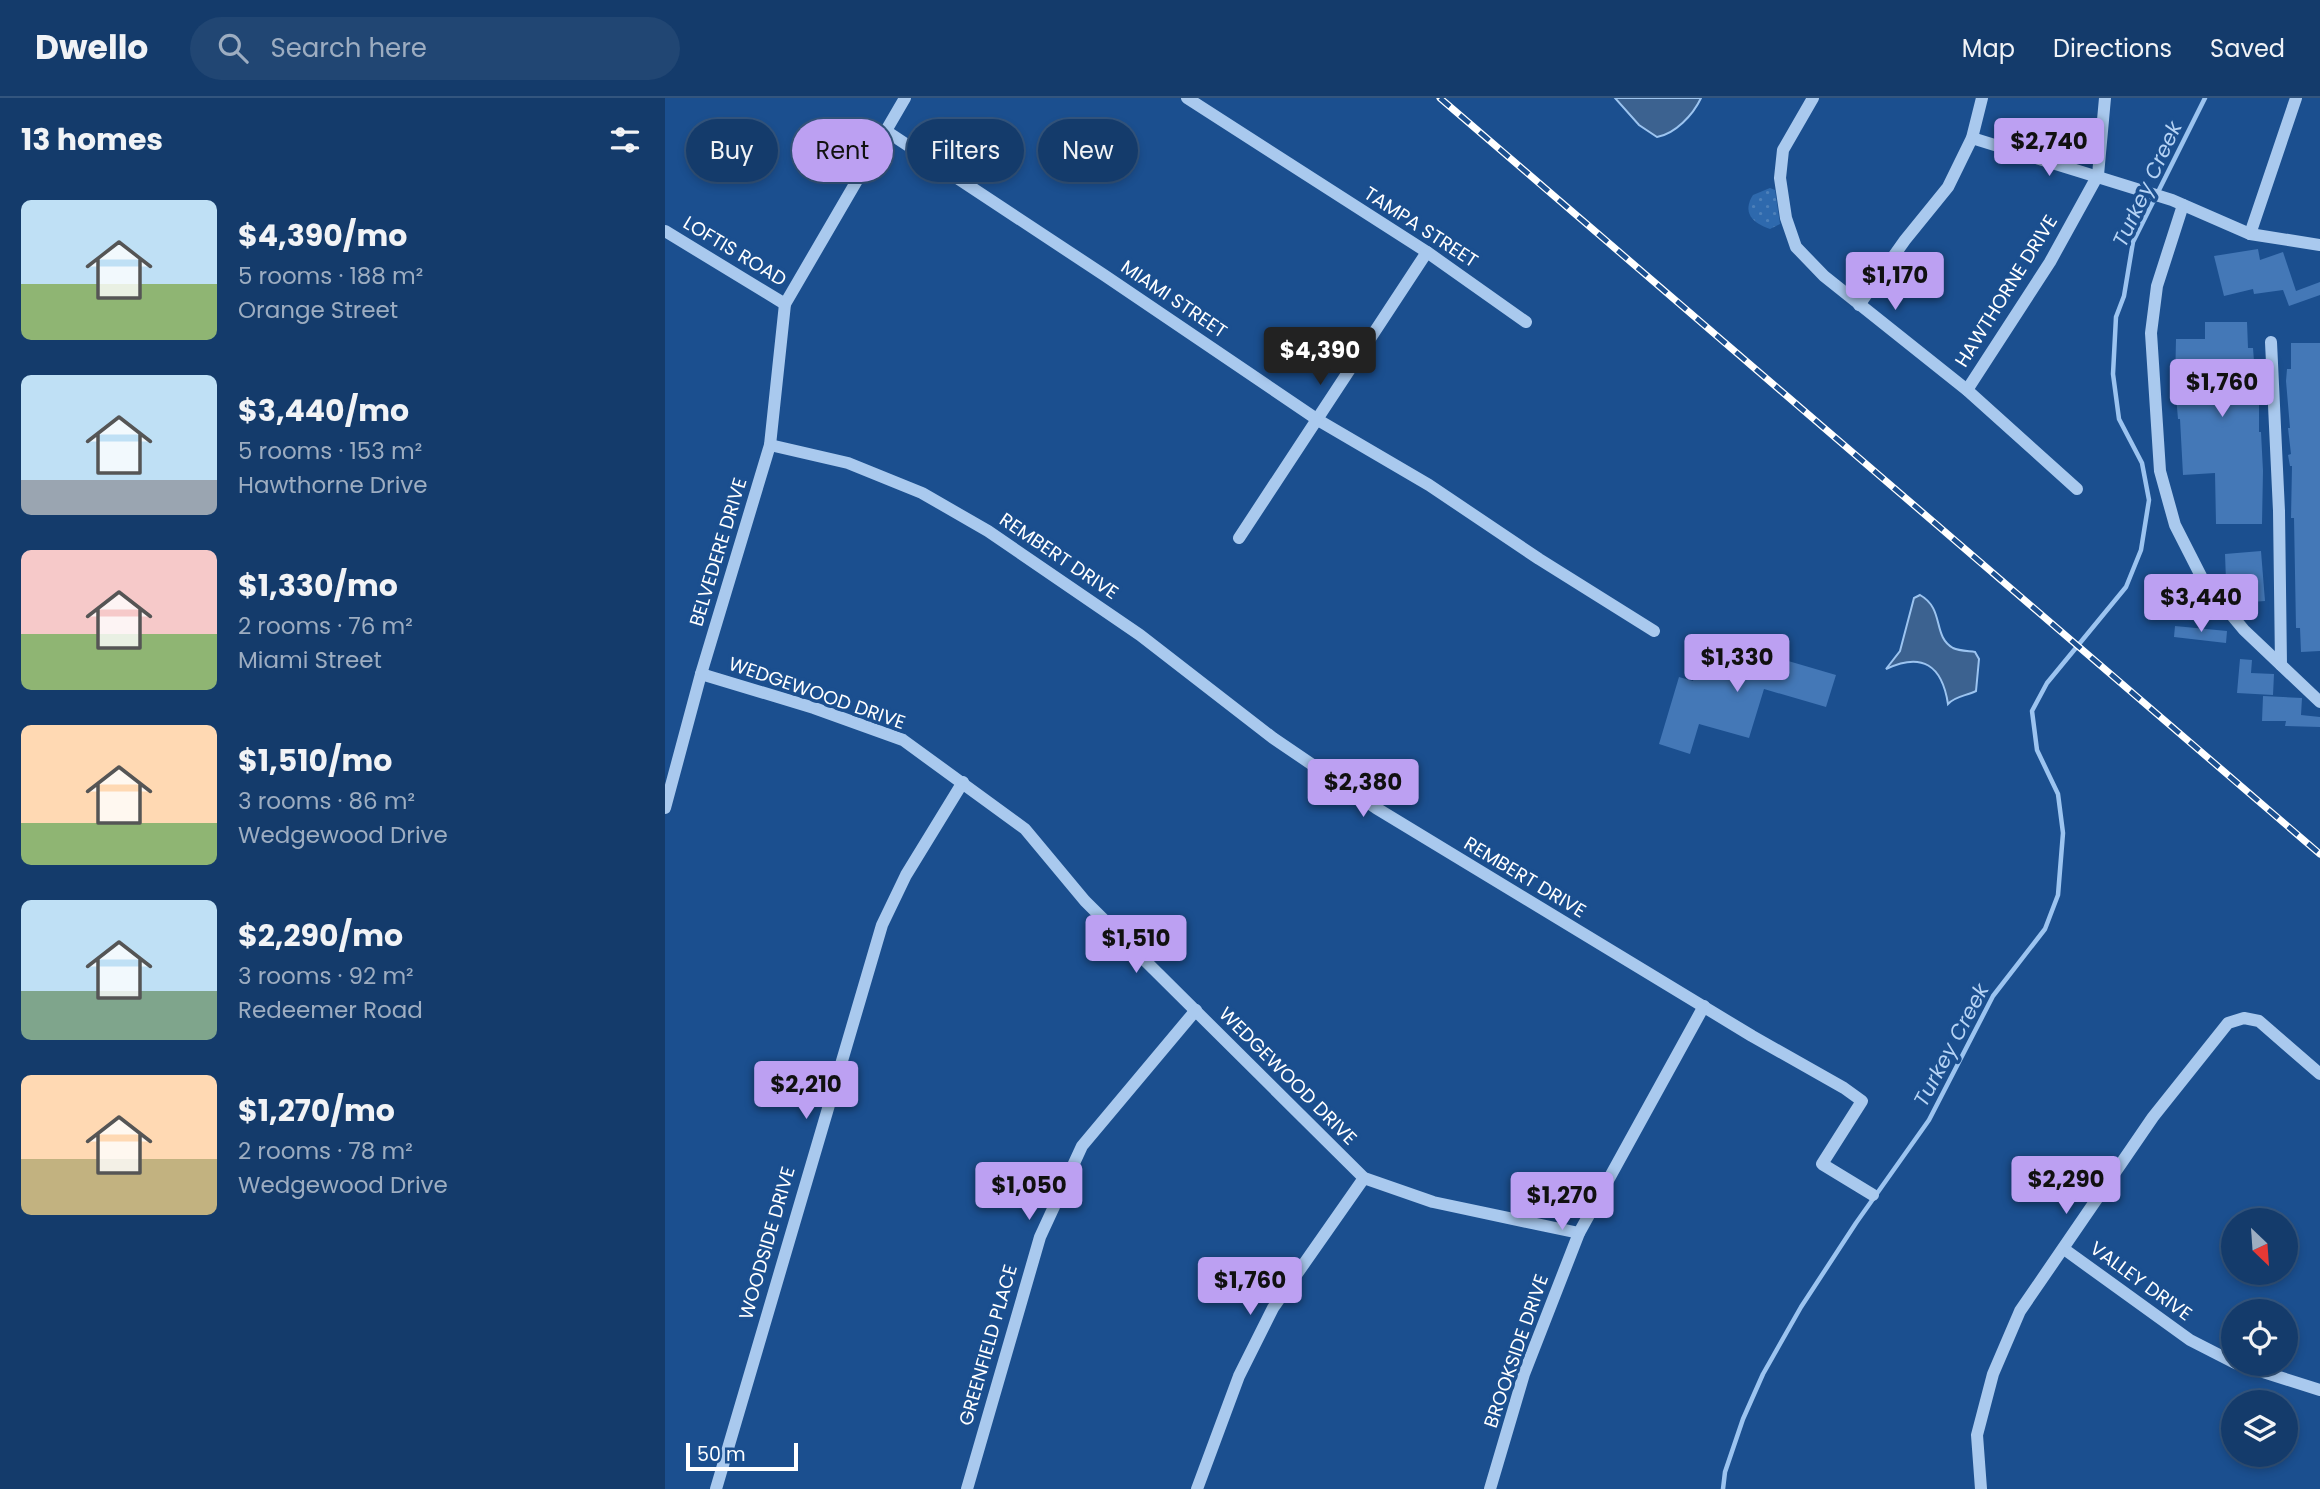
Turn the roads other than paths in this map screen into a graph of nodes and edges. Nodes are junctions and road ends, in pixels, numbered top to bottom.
1 (905, 98) edge
2 (1187, 98) edge
3 (1814, 98) edge
4 (1982, 98) edge
5 (2105, 98) edge
6 (2296, 98) edge
7 (893, 119) edge
8 (893, 136) edge
9 (1972, 138) junction
10 (2098, 175) junction
11 (856, 182) edge
12 (2177, 202) junction
13 (665, 231) edge
14 (2251, 234) junction
15 (2320, 245) edge
16 (1427, 252) junction
17 (785, 304) junction
18 (1859, 305) junction
19 (1527, 322) dead end
20 (2271, 342) dead end
21 (1967, 390) junction
22 (1318, 420) junction
23 (770, 445) junction
24 (2077, 489) dead end
25 (1240, 538) dead end
26 (1654, 631) dead end
27 (2281, 666) junction
28 (701, 674) junction
29 (2320, 702) edge
30 (963, 782) junction
31 (665, 808) edge
32 (1704, 1006) junction
33 (1196, 1010) junction
34 (2320, 1074) edge
35 (1364, 1178) junction
36 (1873, 1195) dead end
37 (1579, 1233) junction
38 (2064, 1249) junction
39 (2221, 1356) edge
40 (2275, 1376) edge
41 (2320, 1390) edge
42 (716, 1489) edge
43 (967, 1489) edge
44 (1197, 1489) edge
45 (1490, 1489) edge
46 (1981, 1489) edge

1 - 7 street
2 - 16 street, TAMPA STREET
3 - 18 street, HAWTHORNE DRIVE
4 - 9 street
5 - 10 street, HAWTHORNE DRIVE
6 - 14 street
8 - 22 street, MIAMI STREET
9 - 10 street
9 - 18 street
10 - 12 street
10 - 21 street, HAWTHORNE DRIVE
11 - 17 street
12 - 14 street
12 - 27 street
13 - 17 street, LOFTIS ROAD
14 - 15 street
16 - 19 street, TAMPA STREET
16 - 22 street
17 - 23 street, BELVEDERE DRIVE
18 - 21 street, HAWTHORNE DRIVE
20 - 27 street
21 - 24 street, HAWTHORNE DRIVE
22 - 25 street
22 - 26 street, MIAMI STREET
23 - 28 street, BELVEDERE DRIVE
23 - 32 street, REMBERT DRIVE
27 - 29 street
28 - 30 street, WEDGEWOOD DRIVE
28 - 31 street, BELVEDERE DRIVE
30 - 33 street, WEDGEWOOD DRIVE
30 - 42 street, WOODSIDE DRIVE
32 - 36 street, REMBERT DRIVE
32 - 37 street, BROOKSIDE DRIVE
33 - 35 street, WEDGEWOOD DRIVE
33 - 43 street, GREENFIELD PLACE
34 - 38 street
35 - 37 street, WEDGEWOOD DRIVE
35 - 44 street
37 - 45 street, BROOKSIDE DRIVE
38 - 39 street, VALLEY DRIVE
38 - 46 street
40 - 41 street, VALLEY DRIVE

